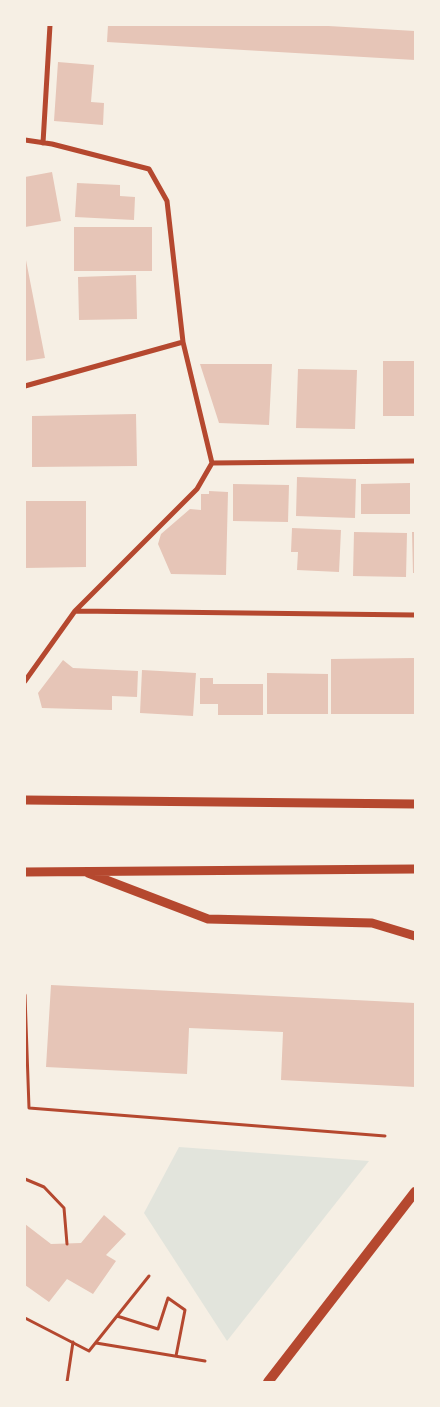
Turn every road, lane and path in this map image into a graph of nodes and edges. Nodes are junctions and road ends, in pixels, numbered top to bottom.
1 (50, 25) edge
2 (25, 140) edge
3 (44, 143) junction
4 (183, 342) junction
5 (25, 386) edge
6 (415, 461) edge
7 (212, 462) junction
8 (75, 611) junction
9 (415, 615) edge
10 (25, 681) edge
11 (25, 800) edge
12 (415, 804) edge
13 (415, 869) edge
14 (83, 871) junction
15 (25, 872) edge
16 (415, 936) edge
17 (25, 995) edge
18 (385, 1136) dead end
19 (25, 1179) edge
20 (415, 1192) edge
21 (67, 1244) dead end
22 (149, 1276) dead end
23 (117, 1316) junction
24 (25, 1318) edge
25 (73, 1342) junction
26 (95, 1342) junction
27 (176, 1356) junction
28 (206, 1361) dead end
29 (67, 1382) edge
30 (268, 1382) edge

1 - 3 street
2 - 3 street
3 - 4 street
4 - 5 street
4 - 7 street
6 - 7 street
7 - 8 street
8 - 9 street
8 - 10 street
11 - 12 street
13 - 14 street
14 - 15 street
14 - 16 street
17 - 18 path
19 - 21 path
20 - 30 main road
22 - 23 path
23 - 26 path
23 - 27 path
24 - 25 path
25 - 26 path
25 - 29 path
26 - 27 path
27 - 28 path

